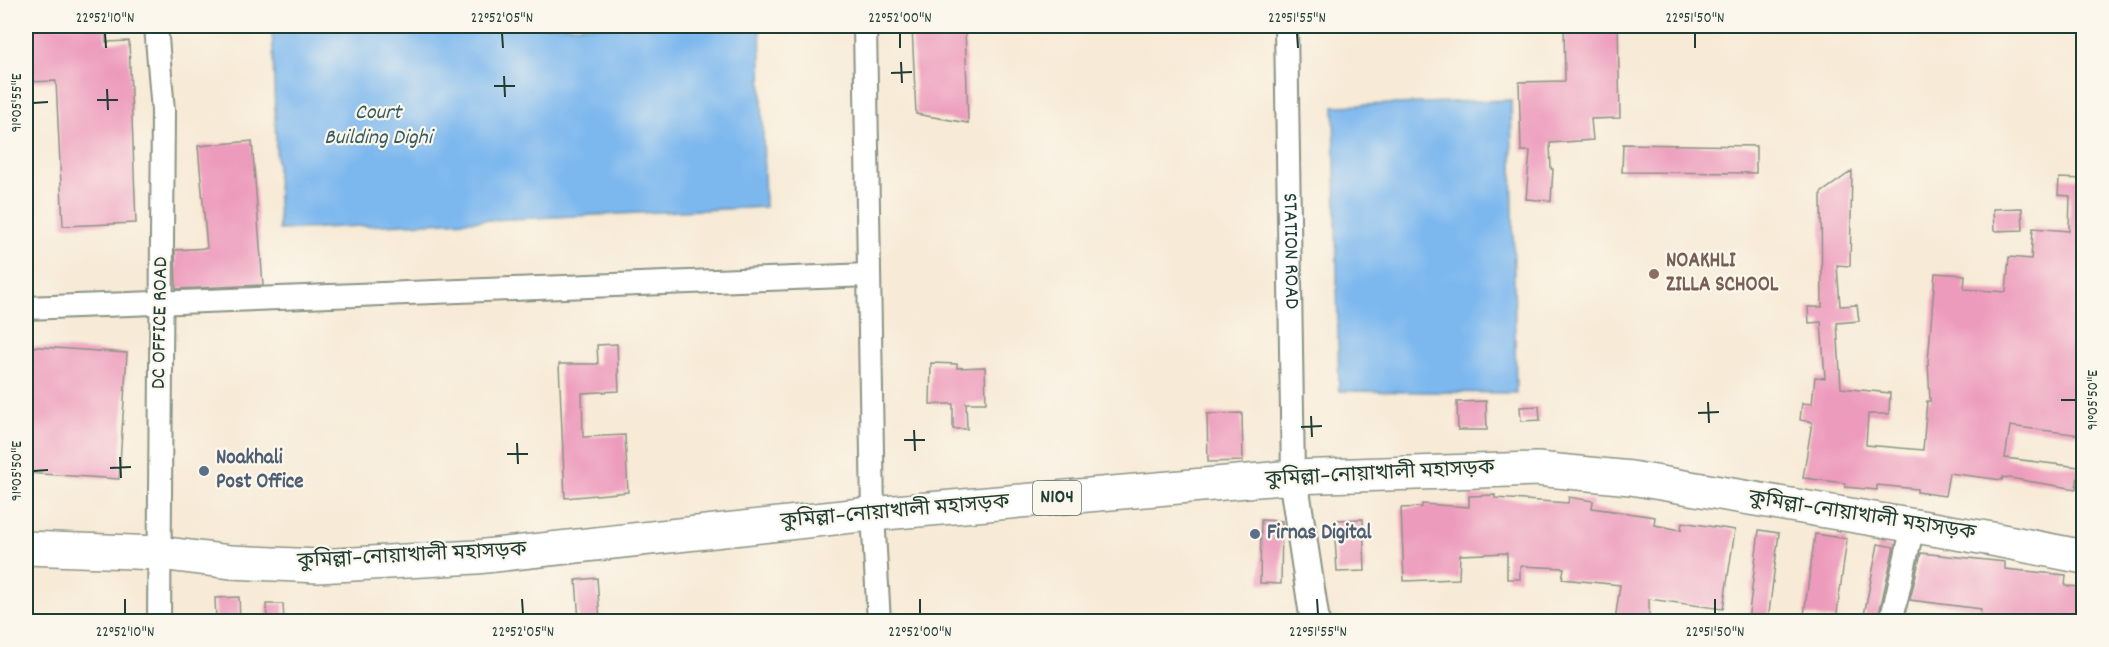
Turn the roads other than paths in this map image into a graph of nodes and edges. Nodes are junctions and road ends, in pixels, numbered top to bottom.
1 (156, 26) edge
2 (865, 26) edge
3 (1286, 26) edge
4 (869, 275) junction
5 (161, 304) junction
6 (26, 308) edge
7 (1293, 477) junction
8 (873, 514) junction
9 (1913, 526) junction
10 (26, 548) edge
11 (159, 553) junction
12 (2084, 557) edge
13 (159, 621) edge
14 (879, 621) edge
15 (1315, 621) edge
16 (1891, 621) edge

1 - 5 street, DC OFFICE ROAD
2 - 4 street
3 - 7 street, STATION ROAD
4 - 5 street
4 - 8 street
5 - 6 street
5 - 11 street, DC OFFICE ROAD
7 - 8 highway, কুমিল্লা–নোয়াখালী মহাসড়ক / N104
7 - 9 highway, কুমিল্লা–নোয়াখালী মহাসড়ক / N104
7 - 15 main road
8 - 11 highway, কুমিল্লা–নোয়াখালী মহাসড়ক / N104
8 - 14 street
9 - 12 highway, কুমিল্লা–নোয়াখালী মহাসড়ক / N104
9 - 16 street
10 - 11 highway, কুমিল্লা–নোয়াখালী মহাসড়ক / N104
11 - 13 street, DC OFFICE ROAD

